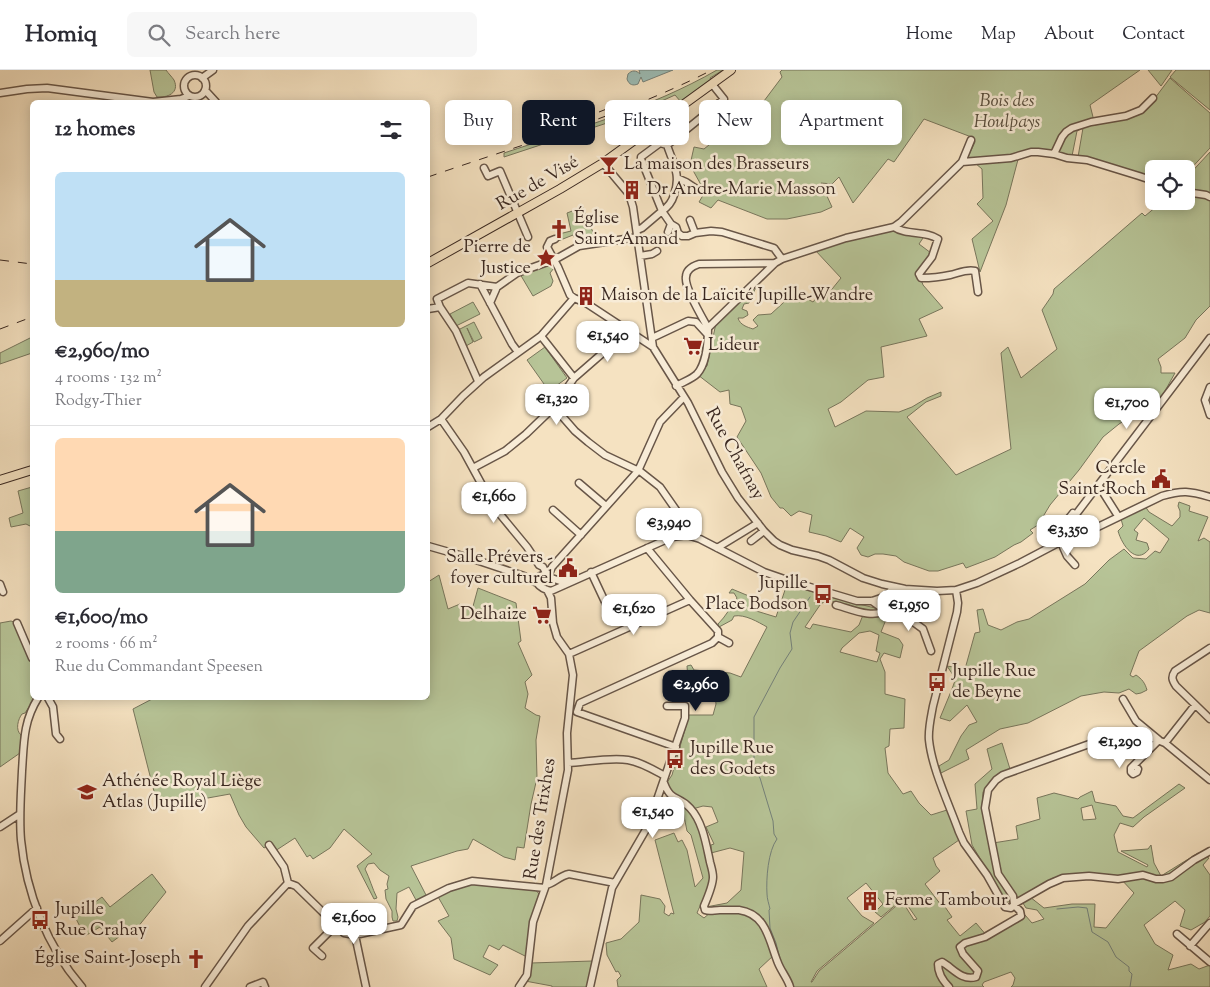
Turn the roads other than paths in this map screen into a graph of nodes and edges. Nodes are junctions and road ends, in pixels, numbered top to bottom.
1 (213, 70) edge
2 (732, 70) edge
3 (191, 73) edge
4 (202, 78) junction
5 (712, 84) junction
6 (205, 90) junction
7 (0, 93) edge
8 (195, 98) edge
9 (1153, 98) dead end
10 (138, 100) edge
11 (168, 100) edge
12 (214, 100) edge
13 (689, 101) edge
14 (689, 127) edge
15 (971, 140) dead end
16 (628, 145) edge
17 (657, 145) edge
18 (668, 148) dead end
19 (1054, 154) junction
20 (962, 162) junction
21 (603, 163) junction
22 (484, 168) dead end
23 (677, 178) junction
24 (1145, 178) edge
25 (695, 188) dead end
26 (1195, 193) edge
27 (1210, 197) edge
28 (662, 211) junction
29 (518, 212) junction
30 (690, 220) dead end
31 (671, 224) junction
32 (894, 227) junction
33 (668, 232) dead end
34 (637, 233) junction
35 (695, 233) junction
36 (528, 237) dead end
37 (555, 239) dead end
38 (657, 251) dead end
39 (640, 256) junction
40 (553, 259) junction
41 (782, 259) junction
42 (430, 262) edge
43 (775, 263) junction
44 (480, 284) junction
45 (497, 287) junction
46 (978, 292) dead end
47 (574, 298) junction
48 (490, 303) junction
49 (440, 307) junction
50 (430, 309) edge
51 (708, 331) junction
52 (631, 333) junction
53 (541, 336) junction
54 (652, 338) junction
55 (1210, 338) edge
56 (653, 347) junction
57 (518, 352) junction
58 (574, 378) junction
59 (478, 381) junction
60 (676, 386) junction
61 (1210, 387) edge
62 (684, 397) junction
63 (554, 407) junction
64 (1210, 415) edge
65 (441, 419) junction
66 (430, 426) edge
67 (474, 468) junction
68 (638, 470) junction
69 (30, 471) edge
70 (0, 480) edge
71 (579, 483) dead end
72 (1099, 486) junction
73 (1210, 497) edge
74 (606, 506) junction
75 (553, 510) dead end
76 (1075, 510) dead end
77 (1118, 516) junction
78 (758, 523) junction
79 (764, 530) junction
80 (581, 534) junction
81 (687, 535) junction
82 (1064, 537) junction
83 (751, 541) dead end
84 (1060, 545) junction
85 (430, 547) edge
86 (647, 548) junction
87 (717, 548) junction
88 (1075, 565) dead end
89 (591, 572) junction
90 (545, 578) junction
91 (578, 578) junction
92 (0, 584) edge
93 (551, 590) junction
94 (891, 590) junction
95 (956, 590) junction
96 (3, 592) dead end
97 (690, 600) junction
98 (872, 601) junction
99 (606, 604) dead end
100 (836, 605) dead end
101 (888, 609) junction
102 (901, 613) junction
103 (17, 623) dead end
104 (718, 637) junction
105 (729, 643) dead end
106 (1210, 648) edge
107 (931, 651) dead end
108 (30, 653) edge
109 (570, 654) junction
110 (1123, 699) dead end
111 (37, 700) edge
112 (49, 700) edge
113 (1195, 705) junction
114 (667, 706) dead end
115 (577, 712) junction
116 (1210, 719) edge
117 (567, 726) junction
118 (60, 739) dead end
119 (1162, 741) junction
120 (676, 747) junction
121 (568, 763) junction
122 (1134, 765) dead end
123 (664, 779) junction
124 (1210, 780) edge
125 (20, 814) junction
126 (0, 827) edge
127 (268, 845) dead end
128 (1210, 851) edge
129 (288, 883) junction
130 (614, 883) junction
131 (546, 886) junction
132 (1014, 905) junction
133 (37, 908) junction
134 (1210, 923) edge
135 (336, 926) junction
136 (1177, 934) dead end
137 (355, 935) junction
138 (0, 941) edge
139 (1190, 946) junction
140 (322, 956) dead end
141 (1210, 962) edge
142 (82, 987) edge
143 (205, 987) edge
144 (250, 987) edge
145 (265, 987) edge
146 (366, 987) edge
147 (519, 987) edge
148 (590, 987) edge
149 (790, 987) edge
150 (949, 987) edge

1 - 4 street
2 - 5 main road, Rue de Visé
3 - 4 street
3 - 8 street
4 - 6 street
5 - 13 main road, Rue de Visé
5 - 14 street
6 - 8 street
6 - 12 street
7 - 10 street
8 - 11 street
9 - 19 street
15 - 20 street
16 - 21 main road, Rue de Visé
17 - 28 street
18 - 23 street
19 - 20 street
19 - 24 street
20 - 32 street
21 - 29 main road, Rue de Visé
21 - 34 street
22 - 29 street
23 - 25 street
23 - 28 street
26 - 27 street
28 - 31 street
28 - 34 street
29 - 36 street
29 - 42 main road, Rue de Visé
30 - 35 street
31 - 33 street
31 - 35 street
32 - 41 street
32 - 46 street
34 - 39 street
34 - 40 street
35 - 41 street
37 - 40 street
38 - 39 street
39 - 54 street
40 - 45 street
40 - 47 street
41 - 43 street
43 - 51 street
43 - 51 street
44 - 45 street
44 - 48 street
44 - 49 street
45 - 48 street
47 - 52 street
47 - 53 street
48 - 57 street
49 - 50 street
49 - 59 street
51 - 54 street
51 - 60 street
52 - 56 street
52 - 58 street
53 - 57 street
53 - 58 street
54 - 56 street
55 - 72 street
56 - 60 street, Rue Chafnay
57 - 59 street
58 - 63 street
59 - 65 street
60 - 62 street, Rue Chafnay
61 - 64 street
62 - 68 street
62 - 78 street, Rue Chafnay
63 - 67 street
63 - 68 street
65 - 66 street
65 - 67 street
67 - 90 street
68 - 74 street
68 - 81 street
69 - 70 main road
71 - 74 street
72 - 77 street
72 - 82 street
73 - 77 street
74 - 80 street
75 - 80 street
76 - 82 street
77 - 82 street
78 - 79 street, Rue Chafnay
78 - 87 street
79 - 83 street
79 - 94 street, Rue Chafnay
80 - 90 street
81 - 86 street
81 - 87 street
82 - 84 street
82 - 84 street
84 - 88 street
84 - 95 street, Rue Chafnay
85 - 90 street
86 - 89 street
86 - 97 street
87 - 98 street
89 - 91 street
89 - 99 street
90 - 91 street
90 - 93 street
90 - 93 street
91 - 93 street
92 - 96 street
93 - 109 street, Rue des Trixhes
94 - 95 street, Rue Chafnay
94 - 98 street
94 - 102 street
95 - 132 street
97 - 104 street
97 - 109 street
98 - 101 street
100 - 101 street
101 - 102 street
102 - 107 street
103 - 108 street
104 - 105 street
104 - 115 street
106 - 113 street
109 - 117 street, Rue des Trixhes
110 - 119 street
111 - 125 street
112 - 118 street
113 - 116 street
113 - 119 street
114 - 120 street
115 - 117 street
115 - 120 street
117 - 121 street, Rue des Trixhes
119 - 122 street
119 - 124 street
119 - 132 street
120 - 123 street
121 - 123 street
121 - 131 street, Rue des Trixhes
123 - 130 street
123 - 149 street
125 - 126 street
125 - 133 street
127 - 129 street
128 - 132 street
129 - 135 street
129 - 143 street
130 - 131 street
130 - 148 street
131 - 137 street
131 - 147 street, Rue des Trixhes
132 - 150 street
133 - 138 street
133 - 142 street
134 - 139 street
135 - 137 street
135 - 140 street
136 - 139 street
137 - 146 street
139 - 141 street
144 - 145 street

